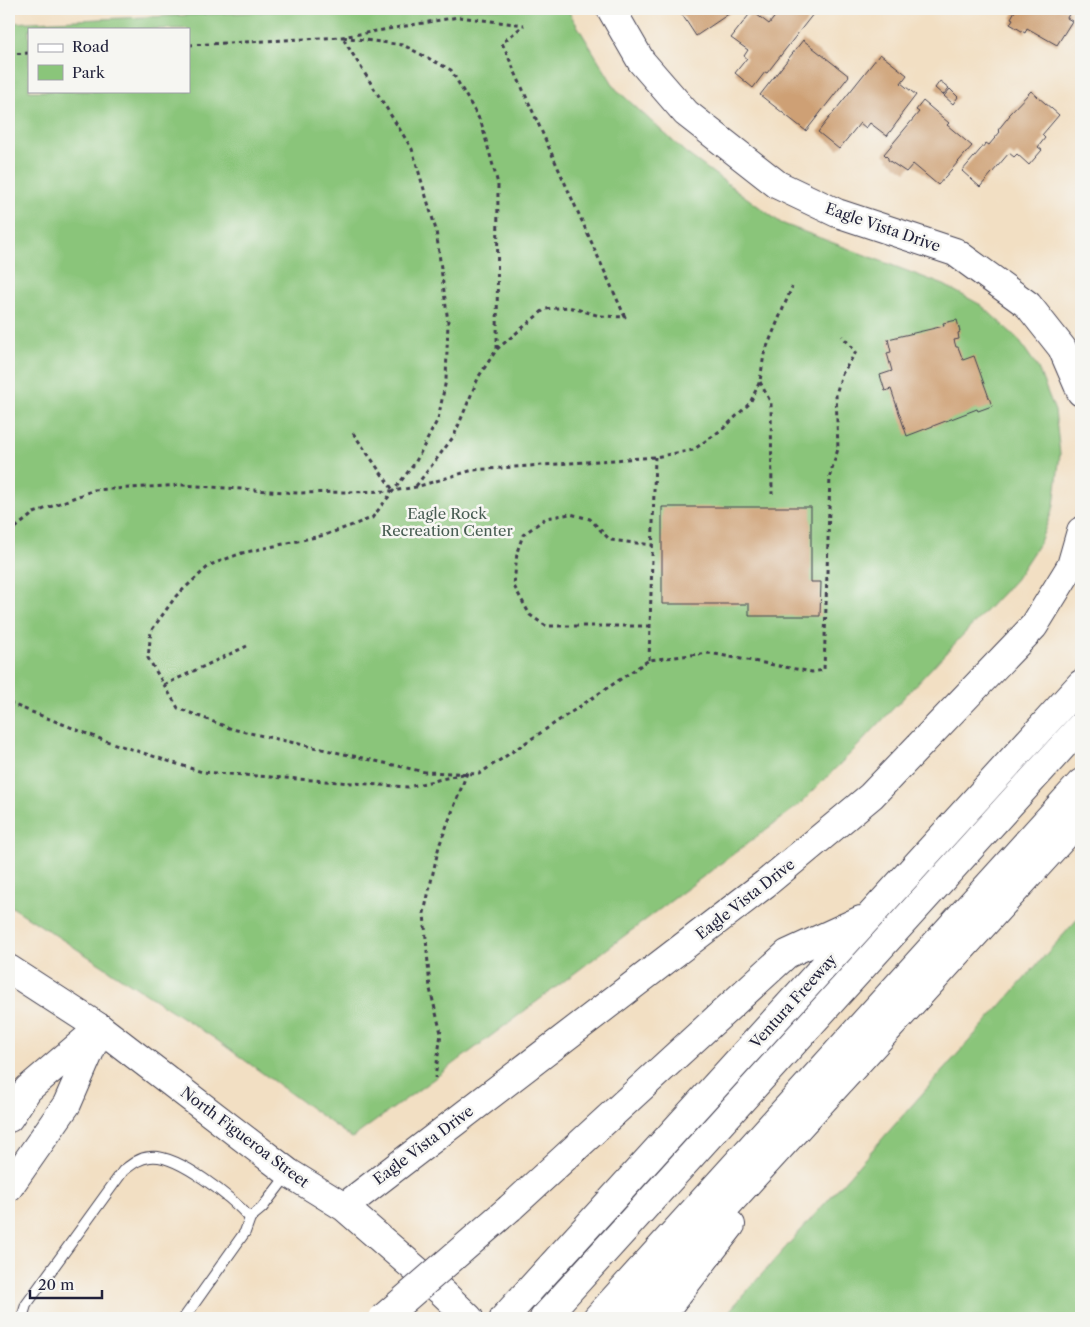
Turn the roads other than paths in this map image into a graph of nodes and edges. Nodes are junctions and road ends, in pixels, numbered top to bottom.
1 (611, 9) edge
2 (1081, 392) edge
3 (1081, 531) edge
4 (1081, 684) edge
5 (1081, 726) edge
6 (1081, 783) edge
7 (1081, 818) edge
8 (872, 916) junction
9 (9, 969) edge
10 (100, 1028) junction
11 (855, 1066) junction
12 (9, 1118) edge
13 (289, 1173) junction
14 (9, 1188) edge
15 (344, 1206) junction
16 (250, 1218) junction
17 (627, 1305) edge
18 (22, 1318) edge
19 (184, 1318) edge
20 (383, 1318) edge
21 (469, 1318) edge
22 (504, 1318) edge
23 (544, 1318) edge
24 (597, 1318) edge
25 (659, 1318) edge

1 - 2 main road, Eagle Vista Drive
3 - 15 main road, Eagle Vista Drive
4 - 8 main road, Ventura Freeway
5 - 23 main road
6 - 17 main road
7 - 11 main road
8 - 20 main road, bridge
8 - 22 main road, Ventura Freeway
9 - 10 main road, North Figueroa Street
10 - 12 main road
10 - 13 main road, North Figueroa Street
10 - 14 main road
11 - 17 main road
11 - 25 main road
13 - 15 main road, North Figueroa Street
13 - 16 lane
15 - 21 main road, North Figueroa Street
16 - 18 lane
16 - 19 lane
17 - 24 main road

